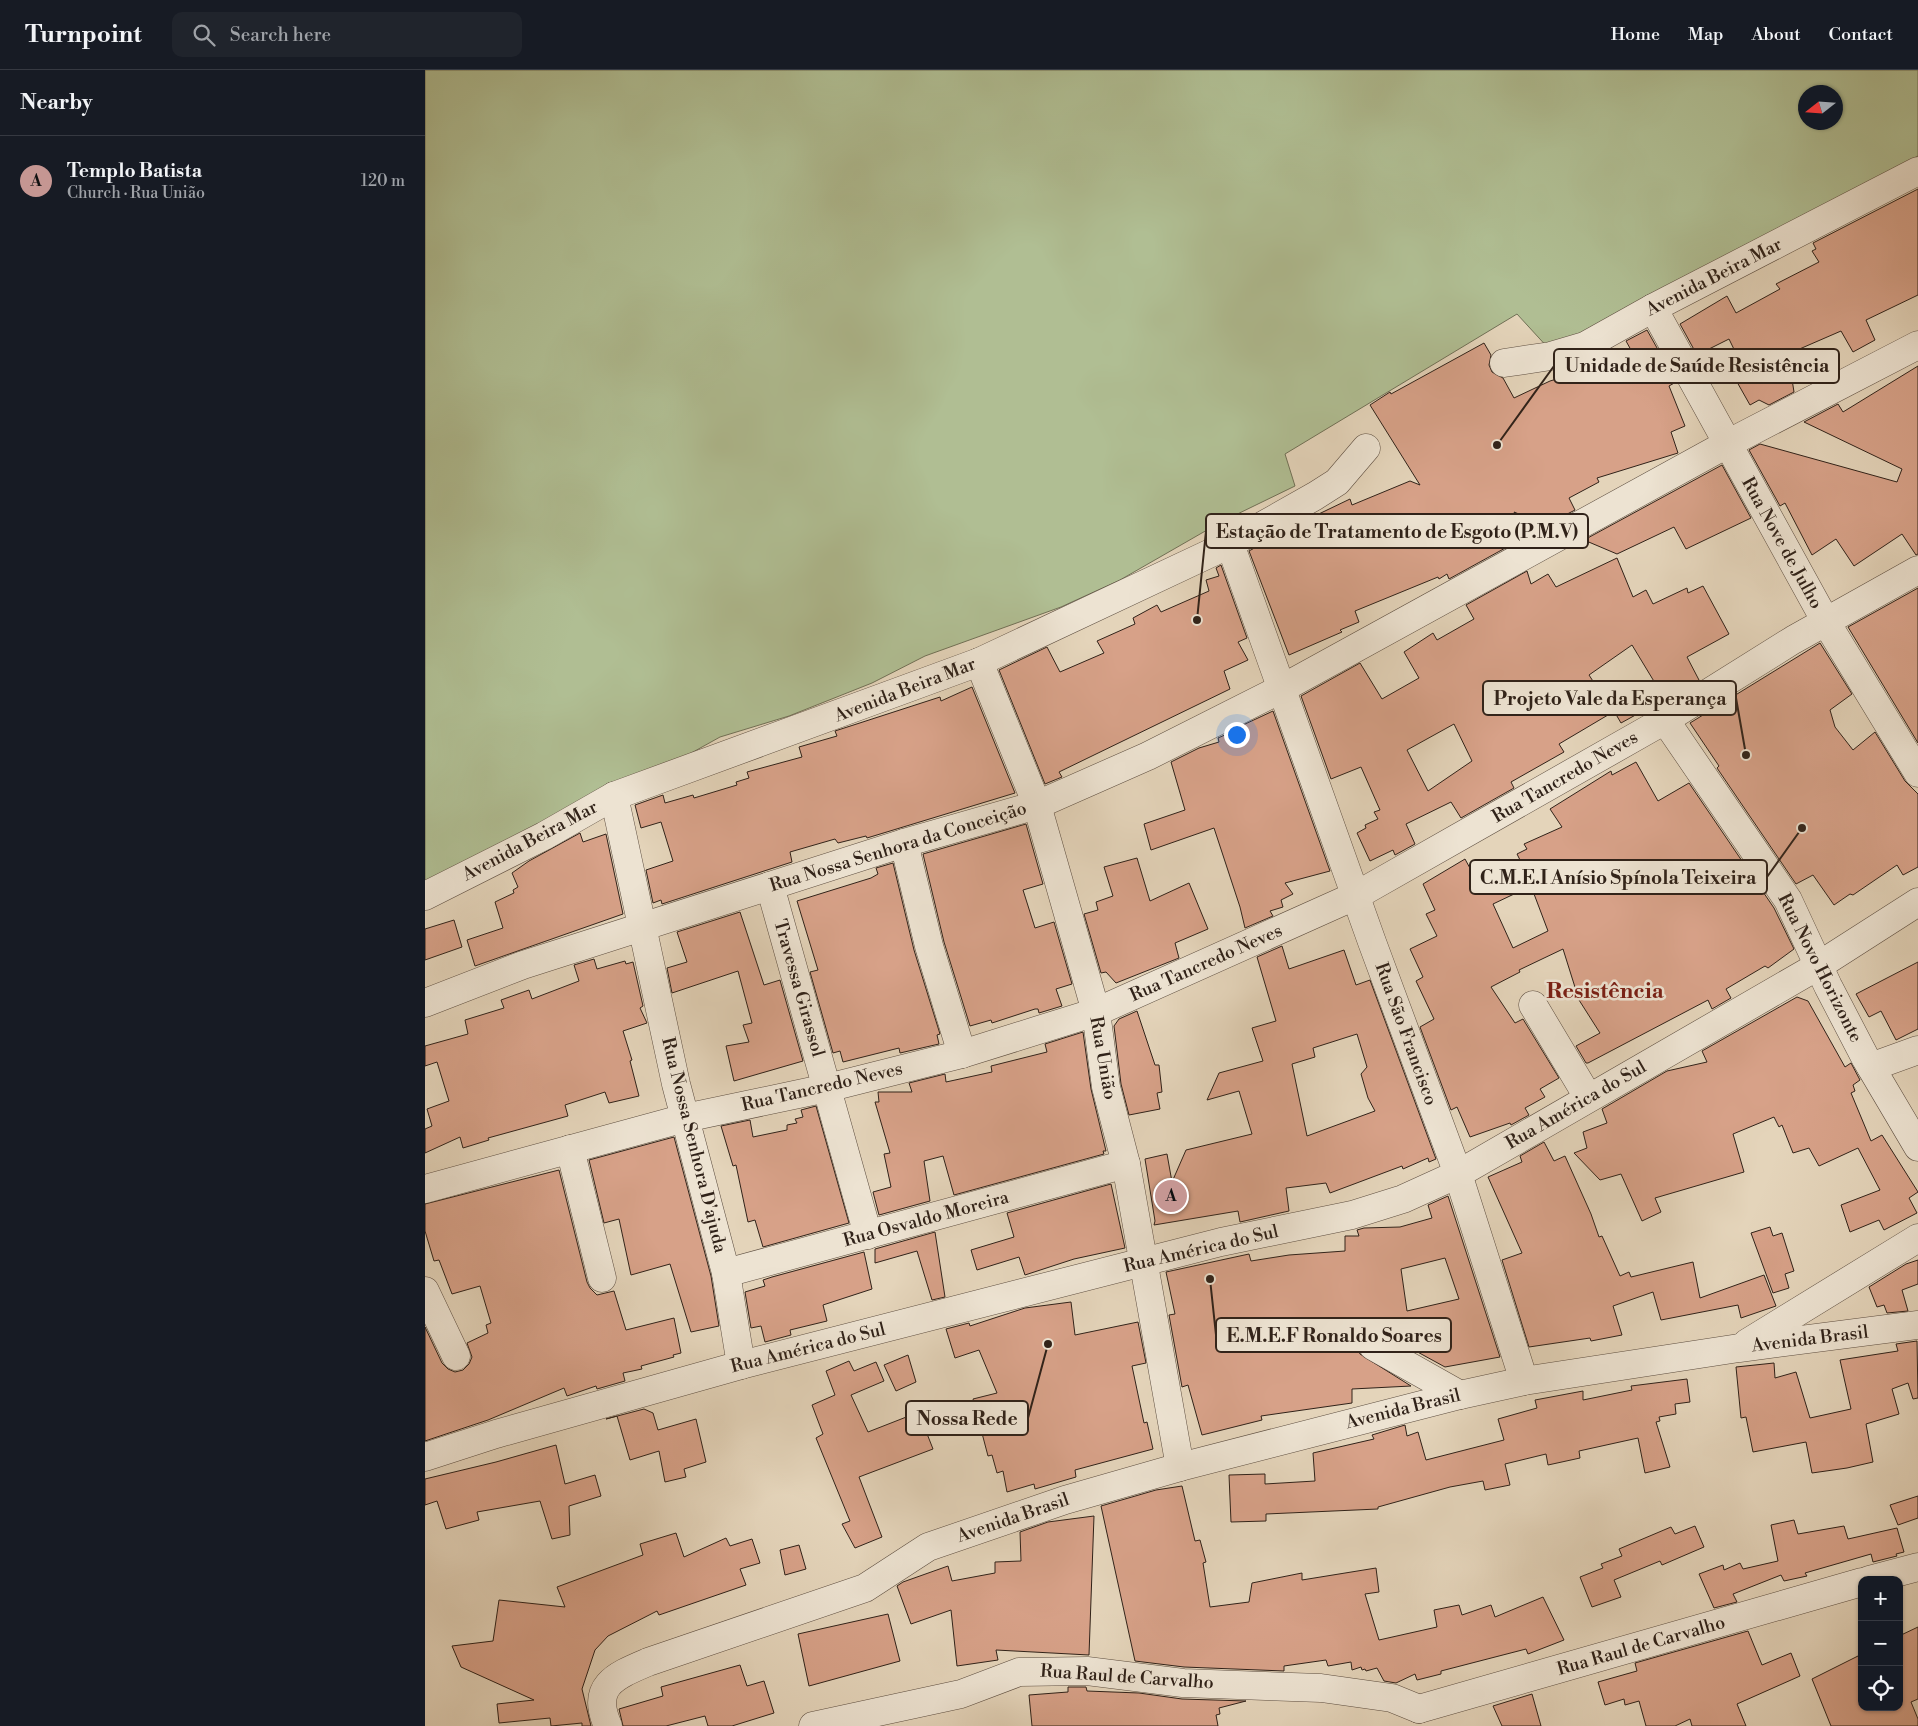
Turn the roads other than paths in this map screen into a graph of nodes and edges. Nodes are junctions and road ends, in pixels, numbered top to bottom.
1 (1918, 171) edge
2 (1653, 308) junction
3 (1918, 346) edge
4 (1503, 363) dead end
5 (1727, 444) junction
6 (1366, 448) dead end
7 (1230, 544) junction
8 (1918, 570) edge
9 (1825, 622) junction
10 (979, 662) junction
11 (1281, 689) junction
12 (1665, 720) junction
13 (1918, 773) edge
14 (614, 796) junction
15 (1037, 805) junction
16 (904, 843) junction
17 (770, 886) junction
18 (1357, 895) junction
19 (425, 896) edge
20 (1918, 902) edge
21 (643, 926) junction
22 (1818, 966) junction
23 (425, 1003) edge
24 (1533, 1005) dead end
25 (1095, 1012) junction
26 (1918, 1050) edge
27 (963, 1054) junction
28 (1871, 1067) junction
29 (827, 1088) junction
30 (1588, 1097) junction
31 (685, 1118) junction
32 (1918, 1147) edge
33 (570, 1149) junction
34 (1125, 1164) junction
35 (1458, 1174) junction
36 (425, 1189) edge
37 (868, 1235) junction
38 (1918, 1238) edge
39 (1144, 1262) junction
40 (726, 1273) junction
41 (602, 1278) dead end
42 (425, 1291) edge
43 (1918, 1325) edge
44 (1373, 1346) dead end
45 (1739, 1348) junction
46 (456, 1356) dead end
47 (741, 1364) junction
48 (1524, 1381) junction
49 (1468, 1393) junction
50 (425, 1457) edge
51 (1180, 1467) junction
52 (1918, 1566) edge
53 (1883, 1576) edge
54 (1858, 1583) edge
55 (1424, 1718) edge
56 (607, 1723) edge
57 (813, 1726) edge

1 - 2 street, Avenida Beira Mar
2 - 4 street, Avenida Beira Mar
2 - 5 street, Rua Nove de Julho
3 - 5 street
5 - 9 street, Rua Nove de Julho
5 - 11 street, Rua Nossa Senhora da Conceição
6 - 7 street, Avenida Beira Mar
7 - 10 street, Avenida Beira Mar
7 - 11 street, Rua São Francisco
8 - 9 street, Rua Tancredo Neves
9 - 12 street, Rua Tancredo Neves
9 - 13 street, Rua Nove de Julho
10 - 14 street, Avenida Beira Mar
10 - 15 street, Rua União
11 - 15 street, Rua Nossa Senhora da Conceição
11 - 18 street, Rua São Francisco
12 - 18 street, Rua Tancredo Neves
12 - 22 street, Rua Novo Horizonte
14 - 19 street, Avenida Beira Mar
14 - 21 street
15 - 16 street, Rua Nossa Senhora da Conceição
15 - 25 street, Rua União
16 - 17 street, Rua Nossa Senhora da Conceição
16 - 27 street
17 - 21 street, Rua Nossa Senhora da Conceição
17 - 29 street, Travessa Girassol
18 - 25 street, Rua Tancredo Neves
18 - 35 street, Rua São Francisco
20 - 22 street, Rua América do Sul
21 - 23 street, Rua Nossa Senhora da Conceição
21 - 31 street, Rua Nossa Senhora D'ajuda
22 - 28 street, Rua Novo Horizonte
22 - 30 street, Rua América do Sul
24 - 30 street
25 - 27 street, Rua Tancredo Neves
25 - 34 street, Rua União
26 - 28 street
27 - 29 street, Rua Tancredo Neves
28 - 32 street, Rua Novo Horizonte
29 - 31 street, Rua Tancredo Neves
29 - 37 street, Travessa Girassol
30 - 35 street, Rua América do Sul
31 - 33 street, Rua Tancredo Neves
31 - 40 street, Rua Nossa Senhora D'ajuda
33 - 36 street, Rua Tancredo Neves
33 - 41 street
34 - 37 street, Rua Osvaldo Moreira
34 - 39 street, Rua União
35 - 39 street, Rua América do Sul
35 - 48 street, Rua São Francisco
37 - 40 street, Rua Osvaldo Moreira
38 - 45 street
39 - 47 street, Rua América do Sul
39 - 51 street, Rua União
40 - 47 street, Rua Nossa Senhora D'ajuda
42 - 46 street
43 - 45 street, Avenida Brasil
44 - 49 street
45 - 48 street, Avenida Brasil
47 - 50 street, Rua América do Sul
48 - 49 street, Avenida Brasil
49 - 51 street, Avenida Brasil
51 - 56 street, Avenida Brasil
52 - 53 street
54 - 55 street, Rua Raul de Carvalho
55 - 57 street, Rua Raul de Carvalho

